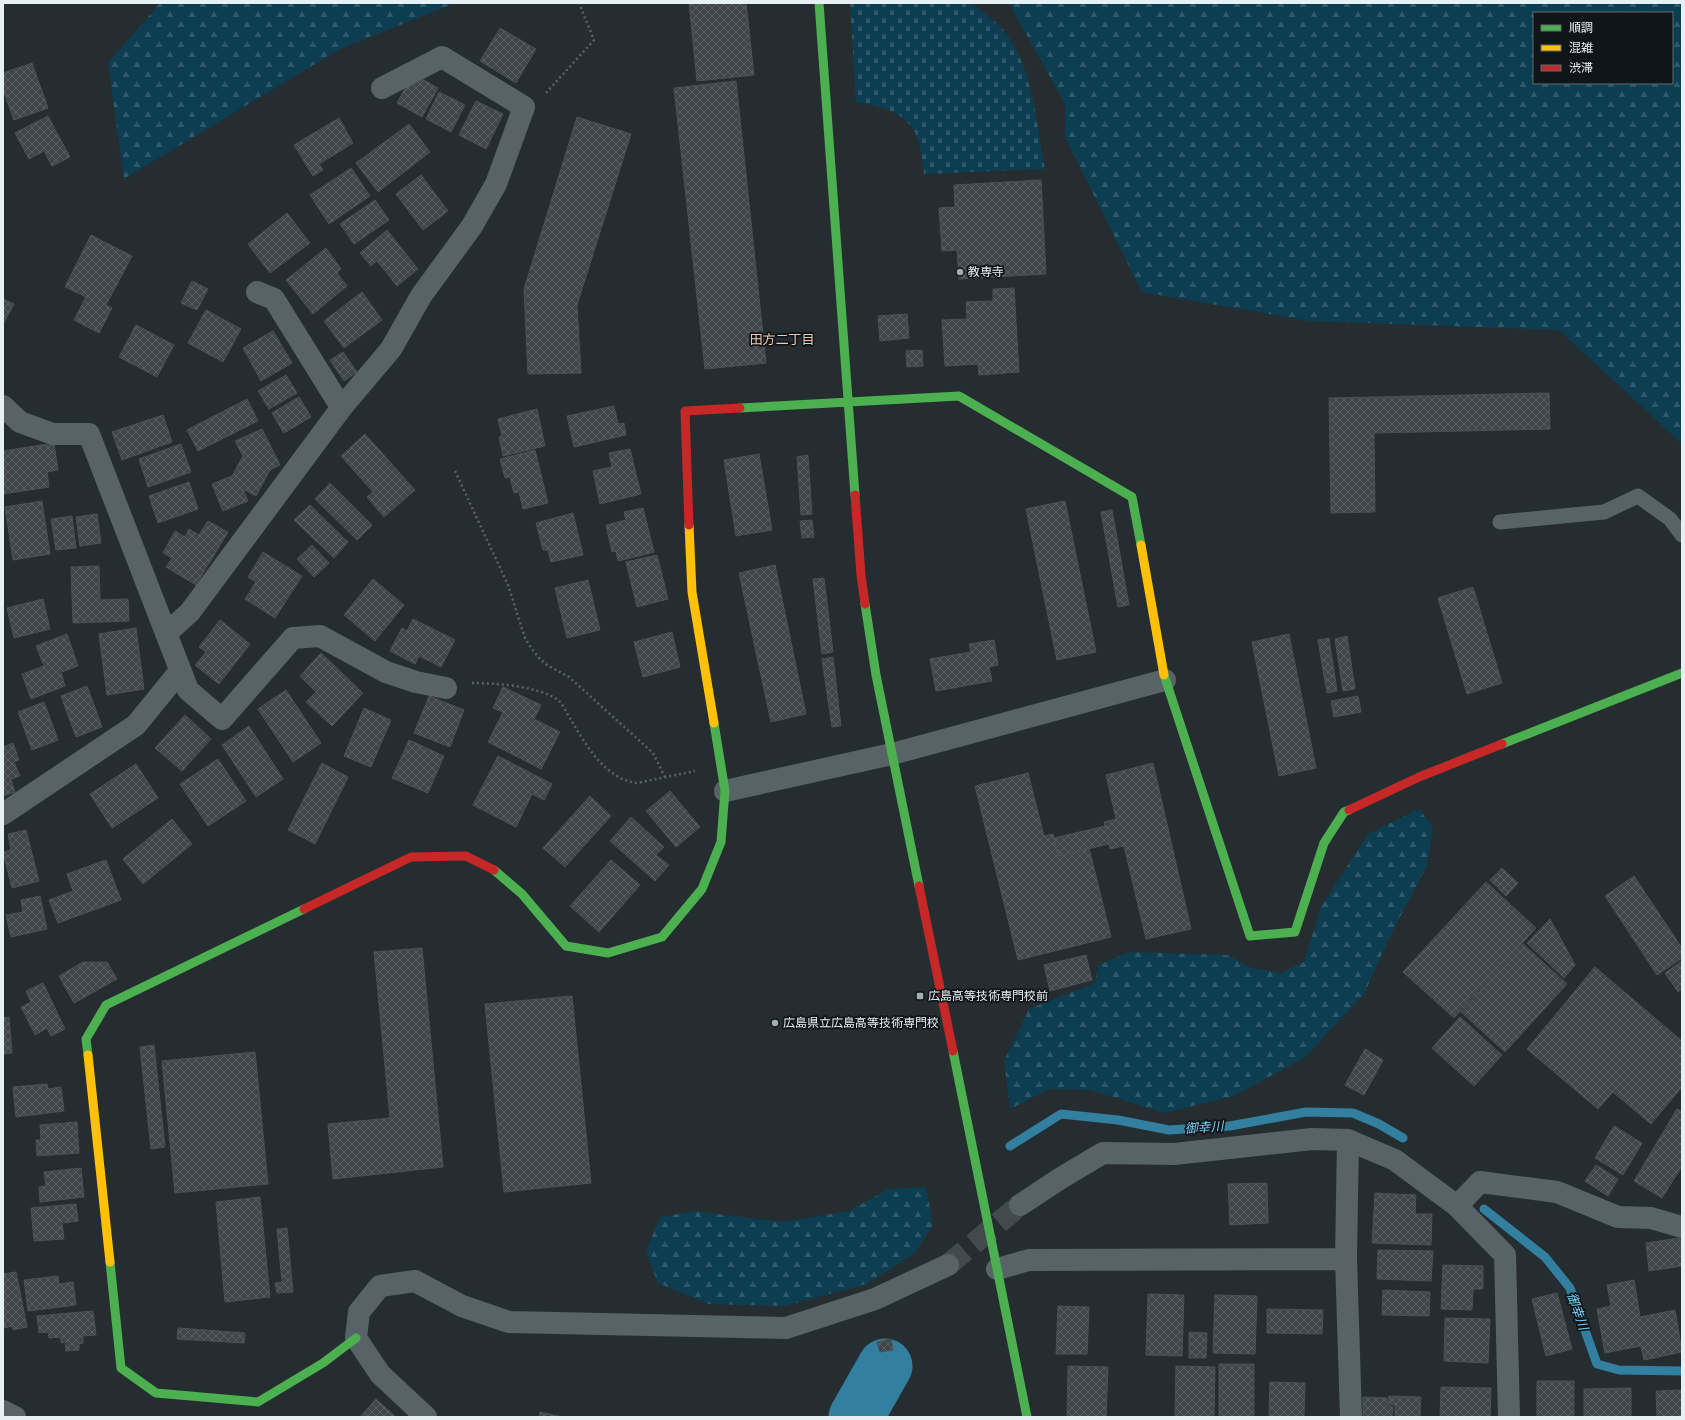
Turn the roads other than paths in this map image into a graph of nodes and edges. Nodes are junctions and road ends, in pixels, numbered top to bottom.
1 (820, 3) edge
2 (382, 88) dead end
3 (257, 292) dead end
4 (847, 401) junction
5 (3, 406) edge
6 (342, 407) junction
7 (1500, 522) dead end
8 (1682, 535) edge
9 (166, 634) junction
10 (180, 671) junction
11 (1682, 673) edge
12 (1165, 680) junction
13 (446, 688) road end
14 (892, 754) junction
15 (725, 791) junction
16 (3, 814) edge
17 (1348, 1140) junction
18 (1020, 1205) tunnel mouth
19 (1457, 1206) junction
20 (1682, 1227) edge
21 (1346, 1259) junction
22 (948, 1265) tunnel mouth
23 (997, 1269) junction
24 (356, 1338) junction
25 (3, 1411) edge
26 (15, 1417) edge
27 (426, 1417) edge
28 (1027, 1417) edge
29 (1351, 1417) edge
30 (1509, 1417) edge

1 - 4 street
2 - 6 street
3 - 6 street
4 - 12 street
4 - 14 street
4 - 15 street
5 - 9 street
6 - 9 street
7 - 8 lane
9 - 10 street
10 - 13 street
10 - 16 street
11 - 12 street
12 - 14 street
14 - 15 street
14 - 23 street
15 - 24 street
17 - 18 street
17 - 19 street
17 - 21 street
19 - 20 street
19 - 30 street
21 - 23 street
21 - 29 street
22 - 24 street
23 - 28 street
24 - 27 street
25 - 26 street

